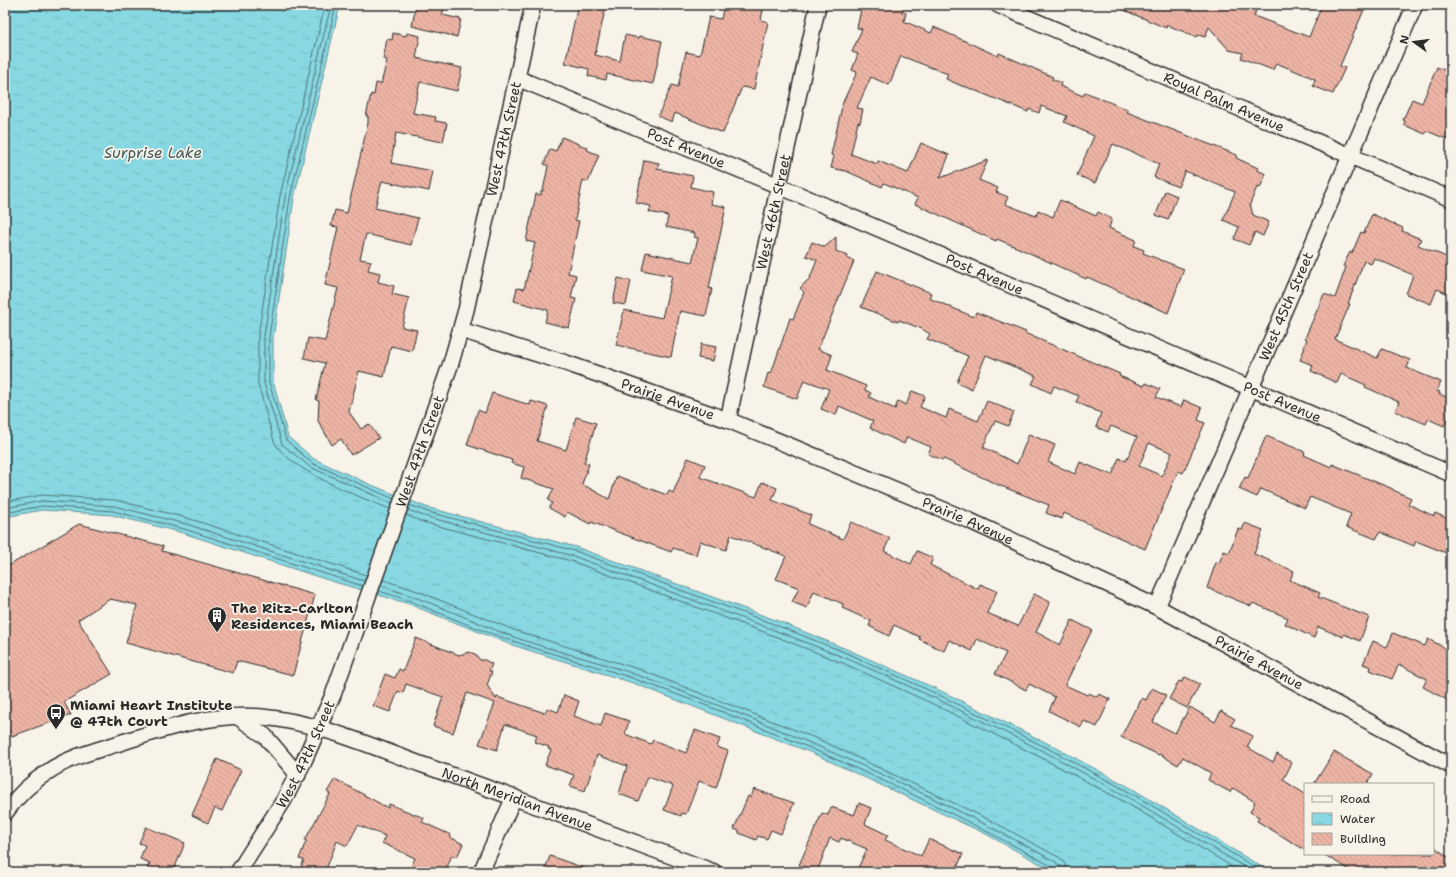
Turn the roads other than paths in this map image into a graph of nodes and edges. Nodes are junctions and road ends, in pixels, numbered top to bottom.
1 (533, 5) edge
2 (818, 5) edge
3 (998, 5) edge
4 (1415, 5) edge
5 (517, 78) junction
6 (1351, 156) junction
7 (779, 186) junction
8 (1451, 199) edge
9 (461, 330) junction
10 (1251, 389) junction
11 (728, 420) junction
12 (1451, 474) edge
13 (1157, 607) junction
14 (238, 717) junction
15 (319, 729) junction
16 (1451, 766) edge
17 (298, 775) junction
18 (514, 797) junction
19 (5, 813) edge
20 (238, 872) edge
21 (481, 872) edge
22 (714, 872) edge

1 - 5 street, West 47th Street
2 - 7 street, West 46th Street
3 - 6 street, Royal Palm Avenue
4 - 6 street, West 45th Street
5 - 7 street, Post Avenue
5 - 9 street, West 47th Street
6 - 8 street, Royal Palm Avenue
6 - 10 street, West 45th Street
7 - 10 street, Post Avenue
7 - 11 street, West 46th Street
9 - 11 street, Prairie Avenue
9 - 15 street, West 47th Street
10 - 12 street, Post Avenue
10 - 13 street, West 45th Street
11 - 13 street, Prairie Avenue
13 - 16 street, Prairie Avenue
14 - 15 street, North Meridian Avenue
14 - 17 street
14 - 19 street, North Meridian Avenue
15 - 17 street, West 47th Street
15 - 18 street, North Meridian Avenue
17 - 20 street, West 47th Street
18 - 21 street
18 - 22 street, North Meridian Avenue

